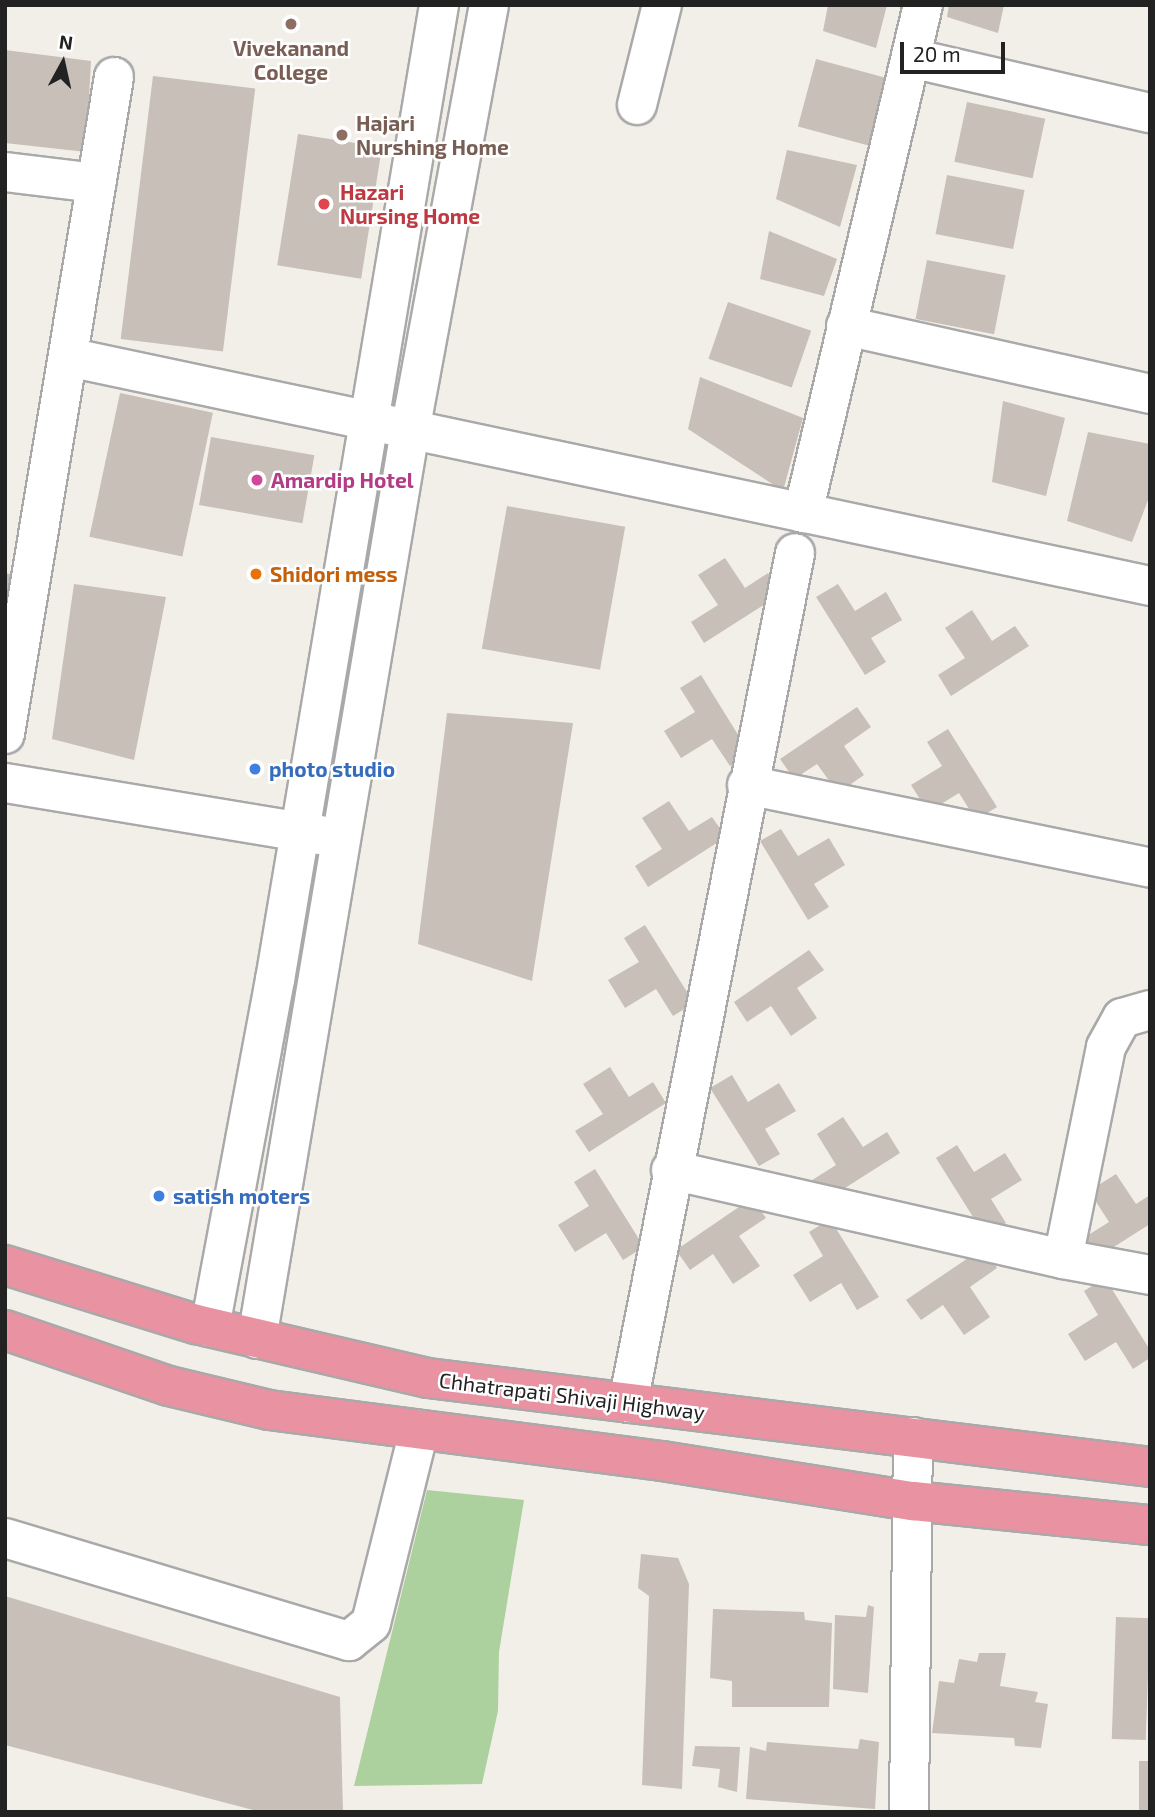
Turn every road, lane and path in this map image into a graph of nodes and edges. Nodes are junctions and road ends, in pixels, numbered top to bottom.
1 (439, 5) edge
2 (489, 5) edge
3 (662, 5) edge
4 (923, 5) edge
5 (911, 58) junction
6 (114, 77) dead end
7 (637, 105) dead end
8 (1150, 113) edge
9 (5, 172) edge
10 (96, 183) junction
11 (846, 326) junction
12 (68, 358) junction
13 (1150, 394) edge
14 (367, 420) junction
15 (410, 431) junction
16 (803, 513) junction
17 (795, 553) dead end
18 (20, 558) edge
19 (1150, 586) edge
20 (5, 734) edge
21 (5, 783) edge
22 (747, 785) junction
23 (299, 832) junction
24 (341, 839) junction
25 (1150, 868) edge
26 (1150, 1010) edge
27 (671, 1170) junction
28 (1063, 1259) junction
29 (5, 1265) edge
30 (1150, 1275) edge
31 (210, 1327) junction
32 (5, 1330) edge
33 (257, 1339) junction
34 (628, 1403) junction
35 (419, 1430) junction
36 (913, 1437) junction
37 (1150, 1467) edge
38 (914, 1501) junction
39 (1150, 1525) edge
40 (5, 1538) edge
41 (909, 1812) edge

1 - 14 street
2 - 15 street
3 - 7 street
4 - 5 street
5 - 8 street
5 - 11 street
6 - 10 street
9 - 10 street
10 - 12 street
11 - 13 street
11 - 16 street
12 - 14 street
12 - 18 street
14 - 15 street
14 - 23 street
15 - 16 street
15 - 24 street
16 - 19 street
17 - 22 street
18 - 20 street
21 - 23 street
22 - 25 street
22 - 27 street
23 - 24 street
23 - 31 street
24 - 33 street
26 - 28 street
27 - 28 street
27 - 34 street
28 - 30 street
29 - 31 highway, Chhatrapati Shivaji Highway
31 - 33 highway, Chhatrapati Shivaji Highway
32 - 35 highway
33 - 34 highway, Chhatrapati Shivaji Highway
34 - 36 highway, Chhatrapati Shivaji Highway
35 - 38 highway
35 - 40 street
36 - 37 highway, Chhatrapati Shivaji Highway
36 - 38 street
38 - 39 highway
38 - 41 street

